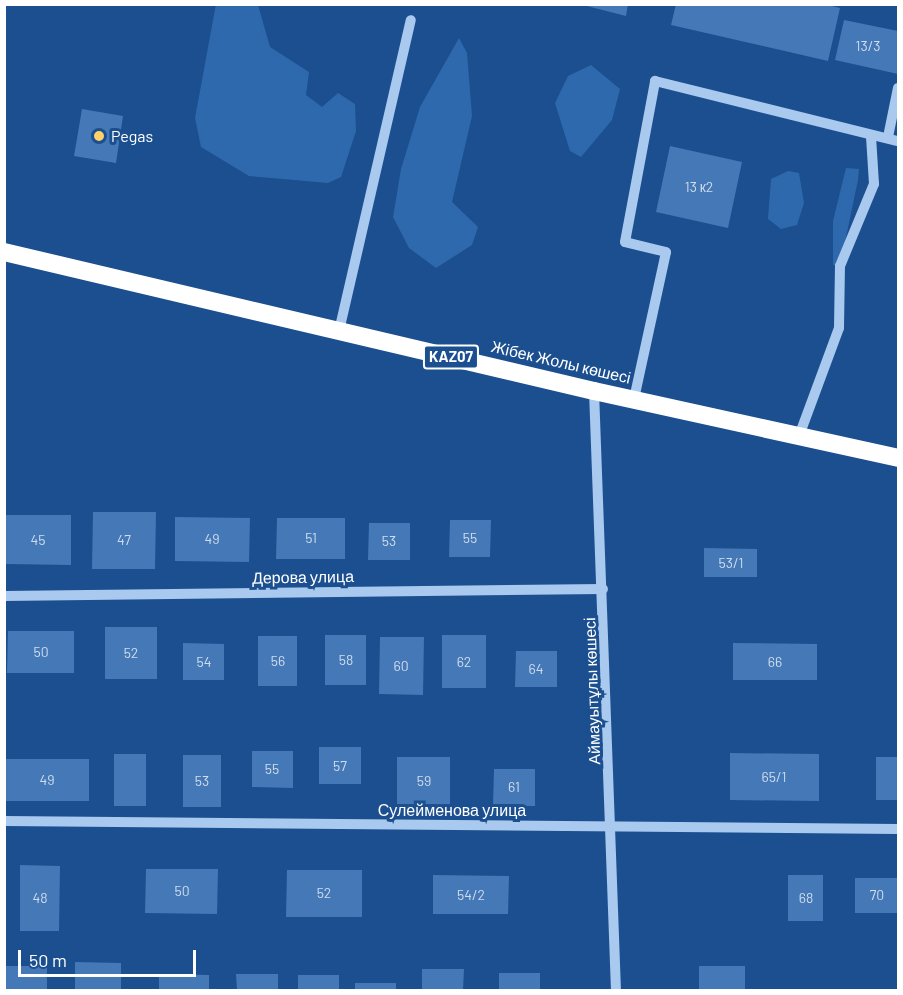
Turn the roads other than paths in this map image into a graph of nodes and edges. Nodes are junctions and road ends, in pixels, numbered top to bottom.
1 (411, 20) dead end
2 (898, 88) edge
3 (871, 136) junction
4 (893, 139) edge
5 (4, 252) edge
6 (339, 331) junction
7 (594, 391) junction
8 (634, 399) junction
9 (799, 436) junction
10 (898, 458) edge
11 (603, 589) junction
12 (4, 596) edge
13 (4, 821) edge
14 (612, 826) junction
15 (898, 829) edge
16 (616, 990) edge

1 - 6 street
2 - 4 street
3 - 4 street
3 - 8 street
3 - 9 street
5 - 6 highway, Жібек Жолы көшесі / KAZ07
6 - 7 highway, Жібек Жолы көшесі / KAZ07
7 - 8 highway, Жібек Жолы көшесі / KAZ07
7 - 11 street, Аймауытұлы көшесі
8 - 9 highway, Жібек Жолы көшесі / KAZ07
9 - 10 highway, Жібек Жолы көшесі / KAZ07
11 - 12 street, Дерова улица
11 - 14 street, Аймауытұлы көшесі
13 - 14 street, Сулейменова улица
14 - 15 street, Сулейменова улица
14 - 16 street, Аймауытұлы көшесі

